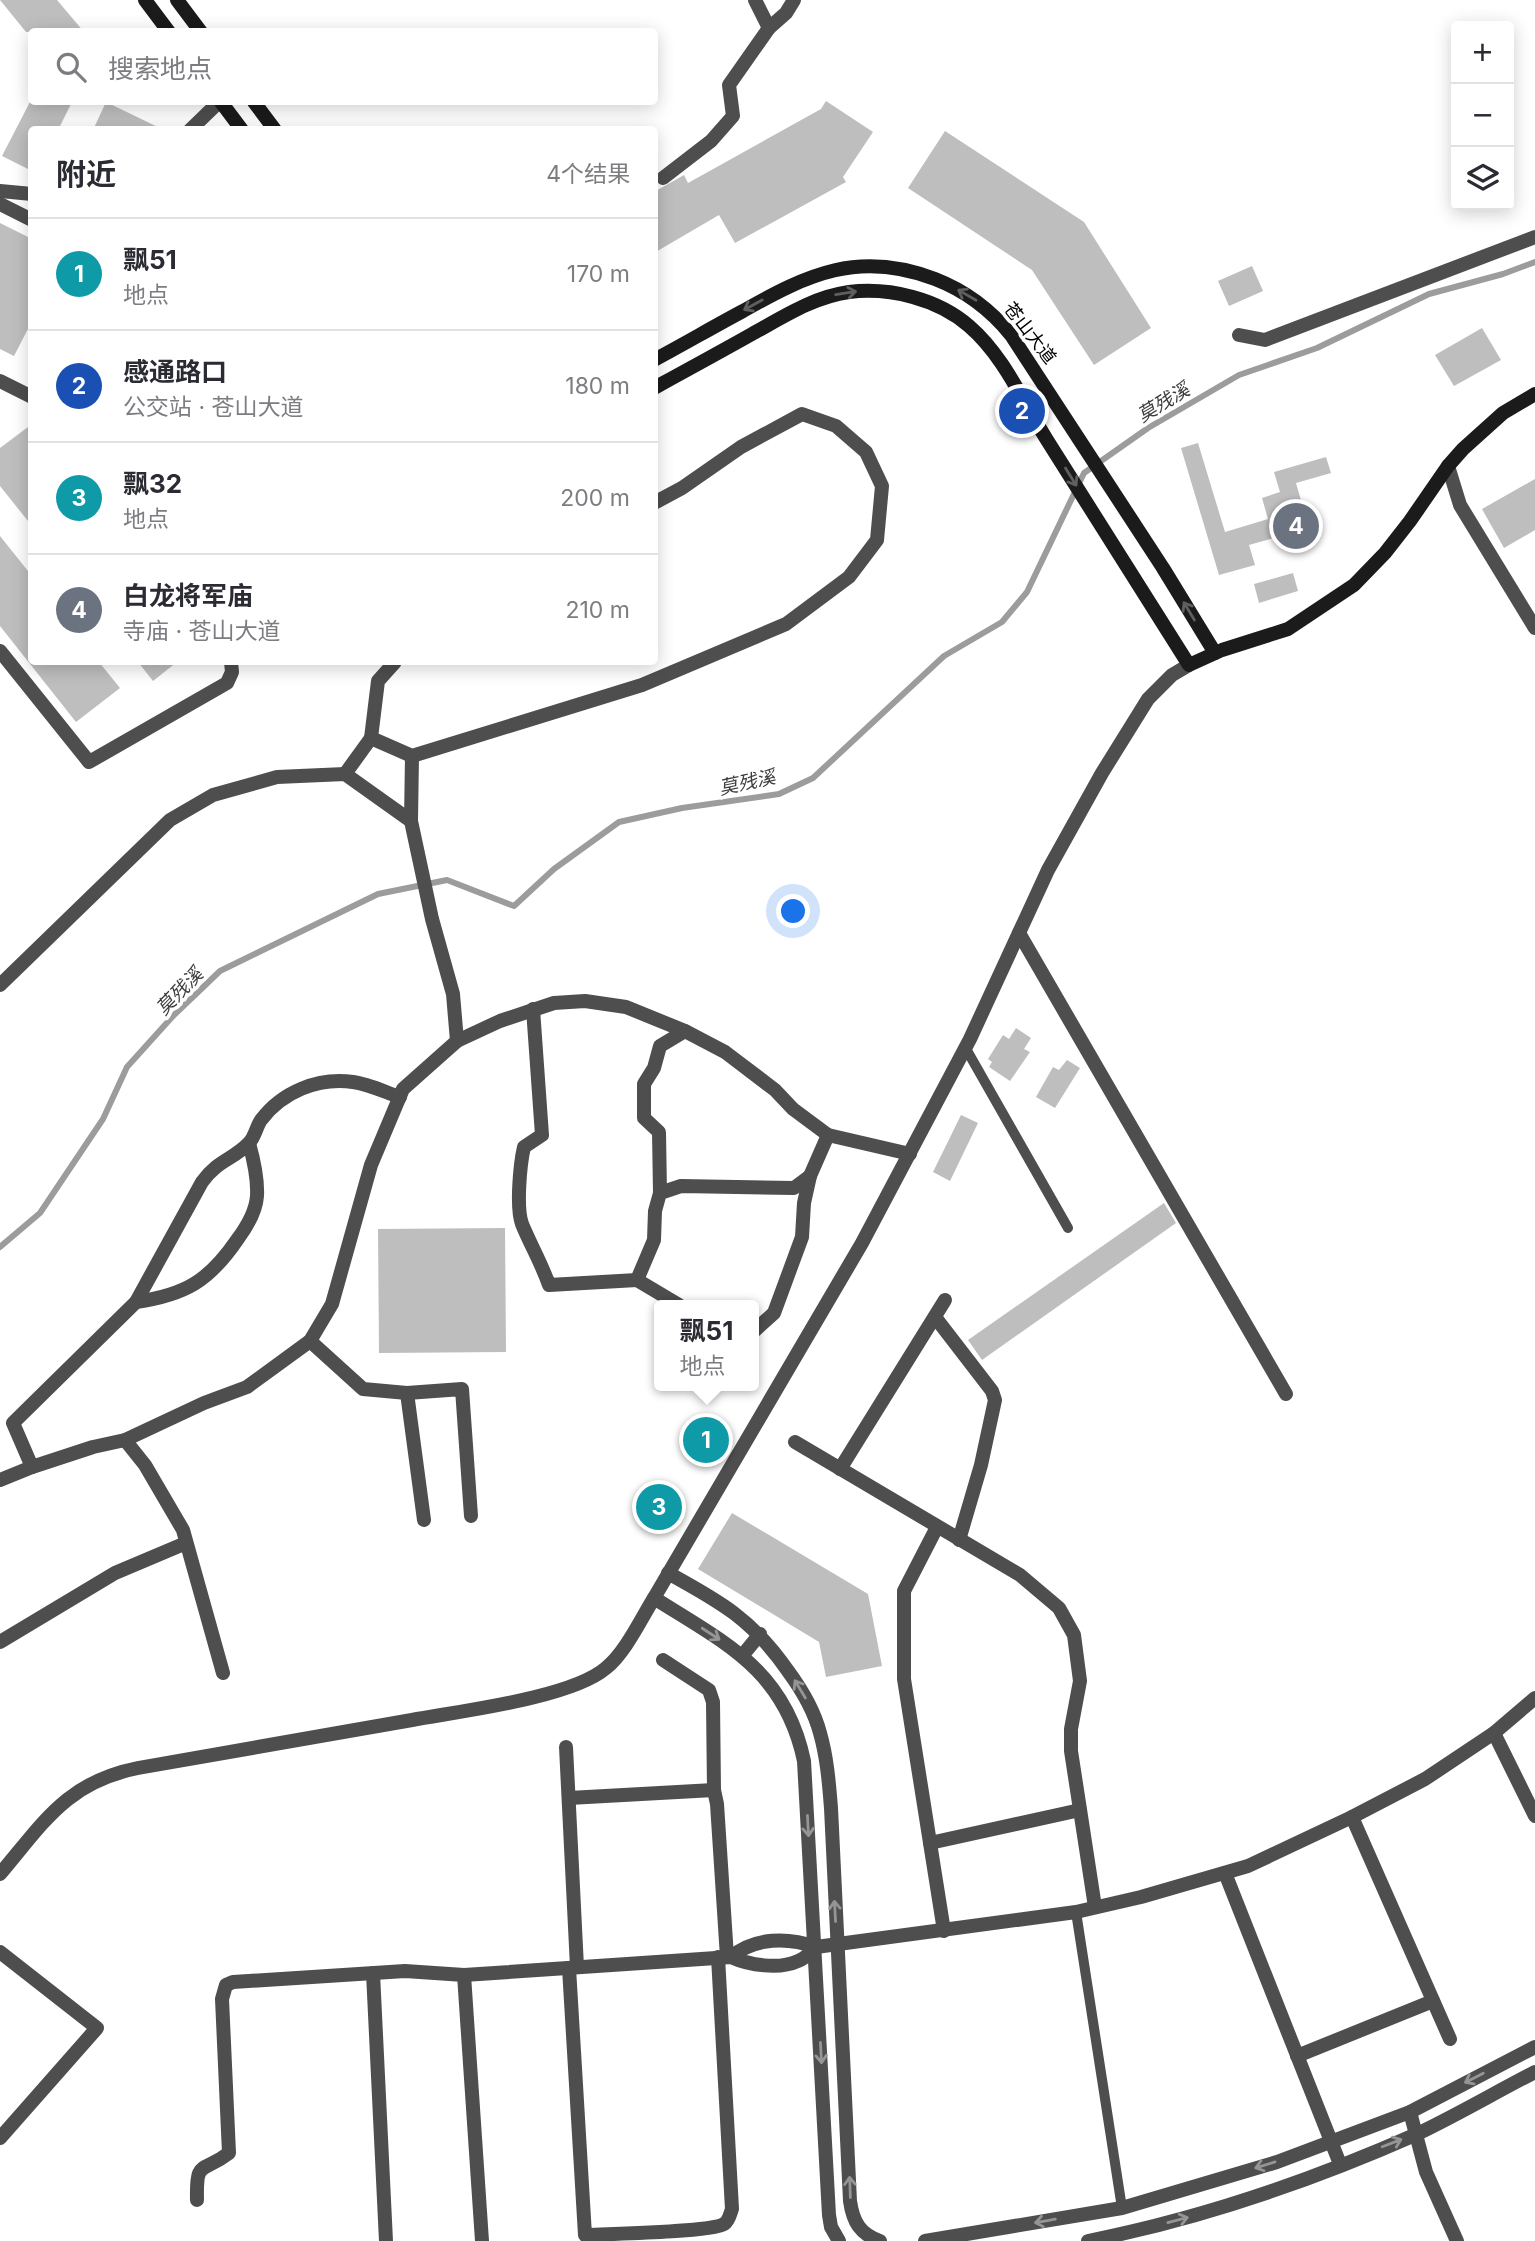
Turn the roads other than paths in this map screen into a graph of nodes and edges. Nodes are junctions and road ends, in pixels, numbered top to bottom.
1 (145, 0) edge
2 (177, 0) edge
3 (755, 0) edge
4 (794, 0) edge
5 (166, 28) edge
6 (198, 28) edge
7 (769, 29) junction
8 (217, 105) edge
9 (222, 105) edge
10 (256, 105) edge
11 (194, 126) edge
12 (239, 126) edge
13 (272, 126) edge
14 (663, 178) dead end
15 (0, 191) edge
16 (28, 194) edge
17 (0, 204) edge
18 (28, 218) edge
19 (1535, 237) edge
20 (1238, 335) dead end
21 (658, 358) edge
22 (0, 381) edge
23 (658, 386) edge
24 (1535, 394) edge
25 (28, 395) edge
26 (1448, 466) junction
27 (658, 501) edge
28 (1535, 628) edge
29 (0, 651) edge
30 (1215, 653) junction
31 (231, 665) edge
32 (393, 665) edge
33 (1189, 665) junction
34 (371, 738) junction
35 (412, 756) junction
36 (345, 774) junction
37 (411, 821) junction
38 (1018, 933) junction
39 (0, 985) edge
40 (533, 1009) junction
41 (685, 1031) junction
42 (457, 1041) junction
43 (965, 1047) junction
44 (400, 1097) junction
45 (828, 1135) junction
46 (249, 1143) junction
47 (910, 1154) junction
48 (810, 1176) junction
49 (660, 1192) junction
50 (1068, 1228) dead end
51 (637, 1280) junction
52 (671, 1300) edge
53 (946, 1300) dead end
54 (136, 1302) junction
55 (935, 1317) junction
56 (759, 1329) edge
57 (310, 1341) junction
58 (407, 1393) junction
59 (1286, 1394) dead end
60 (125, 1440) junction
61 (795, 1442) dead end
62 (32, 1466) junction
63 (840, 1469) junction
64 (0, 1480) edge
65 (471, 1516) dead end
66 (424, 1520) dead end
67 (937, 1527) junction
68 (959, 1540) junction
69 (186, 1543) junction
70 (668, 1573) junction
71 (654, 1598) junction
72 (760, 1634) junction
73 (0, 1642) edge
74 (742, 1656) junction
75 (663, 1660) dead end
76 (223, 1672) dead end
77 (1535, 1698) edge
78 (1494, 1733) junction
79 (566, 1747) dead end
80 (714, 1790) junction
81 (569, 1798) junction
82 (1080, 1810) junction
83 (1535, 1816) edge
84 (1352, 1817) junction
85 (930, 1843) junction
86 (1225, 1873) junction
87 (0, 1874) edge
88 (1095, 1907) junction
89 (1076, 1912) junction
90 (944, 1931) junction
91 (837, 1945) junction
92 (816, 1947) junction
93 (0, 1952) edge
94 (725, 1957) junction
95 (573, 1968) junction
96 (373, 1973) junction
97 (464, 1975) junction
98 (1433, 2001) junction
99 (1450, 2039) dead end
100 (1535, 2047) edge
101 (1297, 2056) junction
102 (1535, 2072) edge
103 (1409, 2112) junction
104 (1417, 2133) junction
105 (0, 2138) edge
106 (1330, 2142) junction
107 (1340, 2164) junction
108 (197, 2200) dead end
109 (1122, 2208) junction
110 (870, 2239) edge
111 (386, 2241) edge
112 (482, 2241) edge
113 (839, 2241) edge
114 (925, 2241) edge
115 (1088, 2241) edge
116 (1457, 2241) edge

1 - 5 main road
2 - 6 main road
3 - 7 street
4 - 7 street
7 - 14 street
8 - 11 street
9 - 12 main road
10 - 13 main road
15 - 16 street
17 - 18 street
19 - 20 street
30 -> 21 main road, 苍山大道
22 - 25 street
23 -> 33 main road
24 - 26 main road
26 - 28 street
26 - 30 main road
27 - 35 street
29 - 31 street
30 - 33 main road
32 - 34 street
33 - 38 street
34 - 35 street
34 - 36 street
35 - 37 street
36 - 37 street
36 - 39 street
37 - 42 street
38 - 43 street
38 - 59 street
40 - 41 street
40 - 42 street
40 - 51 street
41 - 45 street
41 - 49 street
42 - 44 street
43 - 47 street
43 - 50 lane
44 - 46 street
44 - 57 street
45 - 47 street
45 - 48 street
46 - 54 street
46 - 54 street
47 - 70 street
48 - 49 street
48 - 56 street
49 - 51 street
51 - 52 street
53 - 55 street
54 - 62 street
55 - 63 street
55 - 68 street
57 - 58 street
57 - 60 street
58 - 65 street
58 - 66 street
60 - 62 street
60 - 69 street
61 - 63 street
62 - 64 street
63 - 67 street
67 - 68 street
67 - 85 street
68 - 82 street
69 - 73 street
69 - 76 street
70 - 71 street
70 - 72 street
71 -> 74 street
71 - 87 street
72 - 74 street
91 -> 72 street
74 -> 92 street
75 - 80 street
77 - 78 street
78 - 83 street
78 - 84 street
79 - 81 street
80 - 81 street
80 - 94 street
81 - 95 street
82 - 85 street
82 - 88 street
84 - 86 street
84 - 98 street
85 - 90 street
86 - 88 street
86 - 101 street
88 - 89 street
89 - 90 street
89 - 109 lane
90 - 91 street
91 - 92 street
110 -> 91 street
92 - 94 street
92 - 94 street
92 -> 113 street
93 - 105 street
94 - 95 street
94 - 95 street
95 - 97 street
96 - 97 street
96 - 108 street
96 - 111 street
97 - 112 street
98 - 99 street
98 - 101 street
100 -> 103 street
101 - 106 street
102 - 104 street
103 - 104 street
103 - 106 street
107 -> 104 street
104 - 116 street
106 - 107 street
106 -> 109 street
115 -> 107 street
109 -> 114 street

